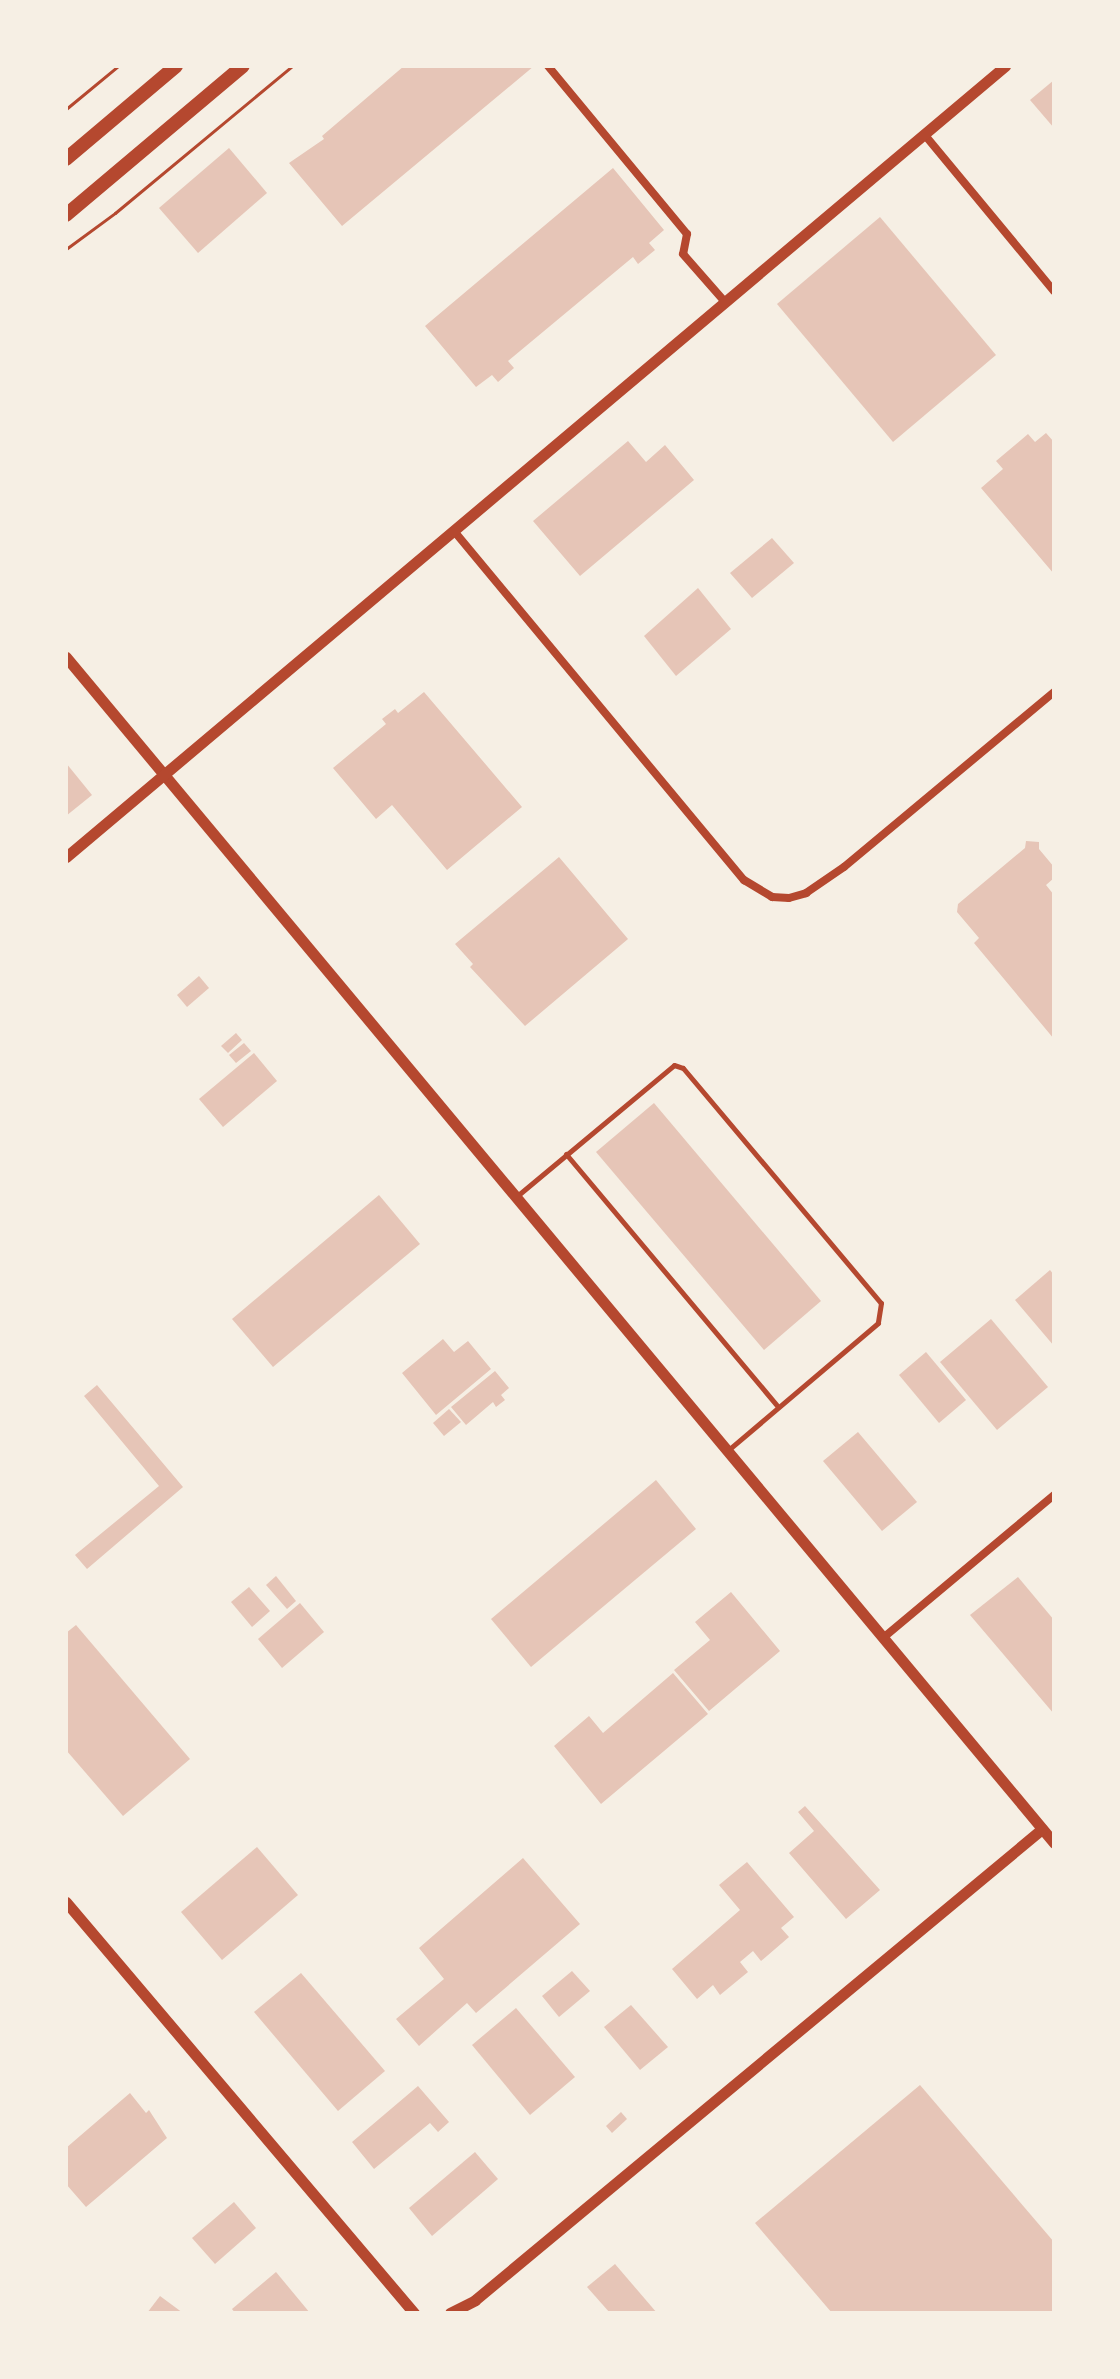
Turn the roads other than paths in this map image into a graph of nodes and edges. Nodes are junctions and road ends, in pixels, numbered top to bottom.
1 (176, 66) edge
2 (243, 66) edge
3 (548, 66) edge
4 (1005, 66) edge
5 (924, 134) junction
6 (66, 159) edge
7 (66, 215) edge
8 (1054, 291) edge
9 (725, 302) junction
10 (454, 531) junction
11 (66, 657) edge
12 (1054, 692) edge
13 (164, 773) junction
14 (66, 857) edge
15 (566, 1154) junction
16 (516, 1196) junction
17 (778, 1407) junction
18 (727, 1450) junction
19 (1054, 1495) edge
20 (883, 1638) junction
21 (1042, 1829) junction
22 (1054, 1843) edge
23 (66, 1902) edge
24 (414, 2313) edge
25 (450, 2313) edge

1 - 6 main road
2 - 7 main road
3 - 9 street
4 - 5 street
5 - 8 street
5 - 9 street
9 - 10 street
10 - 12 street
10 - 13 street
11 - 13 street
13 - 14 street
13 - 16 street
15 - 16 lane
15 - 17 lane
15 - 17 lane
16 - 18 street
17 - 18 lane
18 - 20 street
19 - 20 street
20 - 21 street
21 - 22 street
21 - 25 street
23 - 24 street

